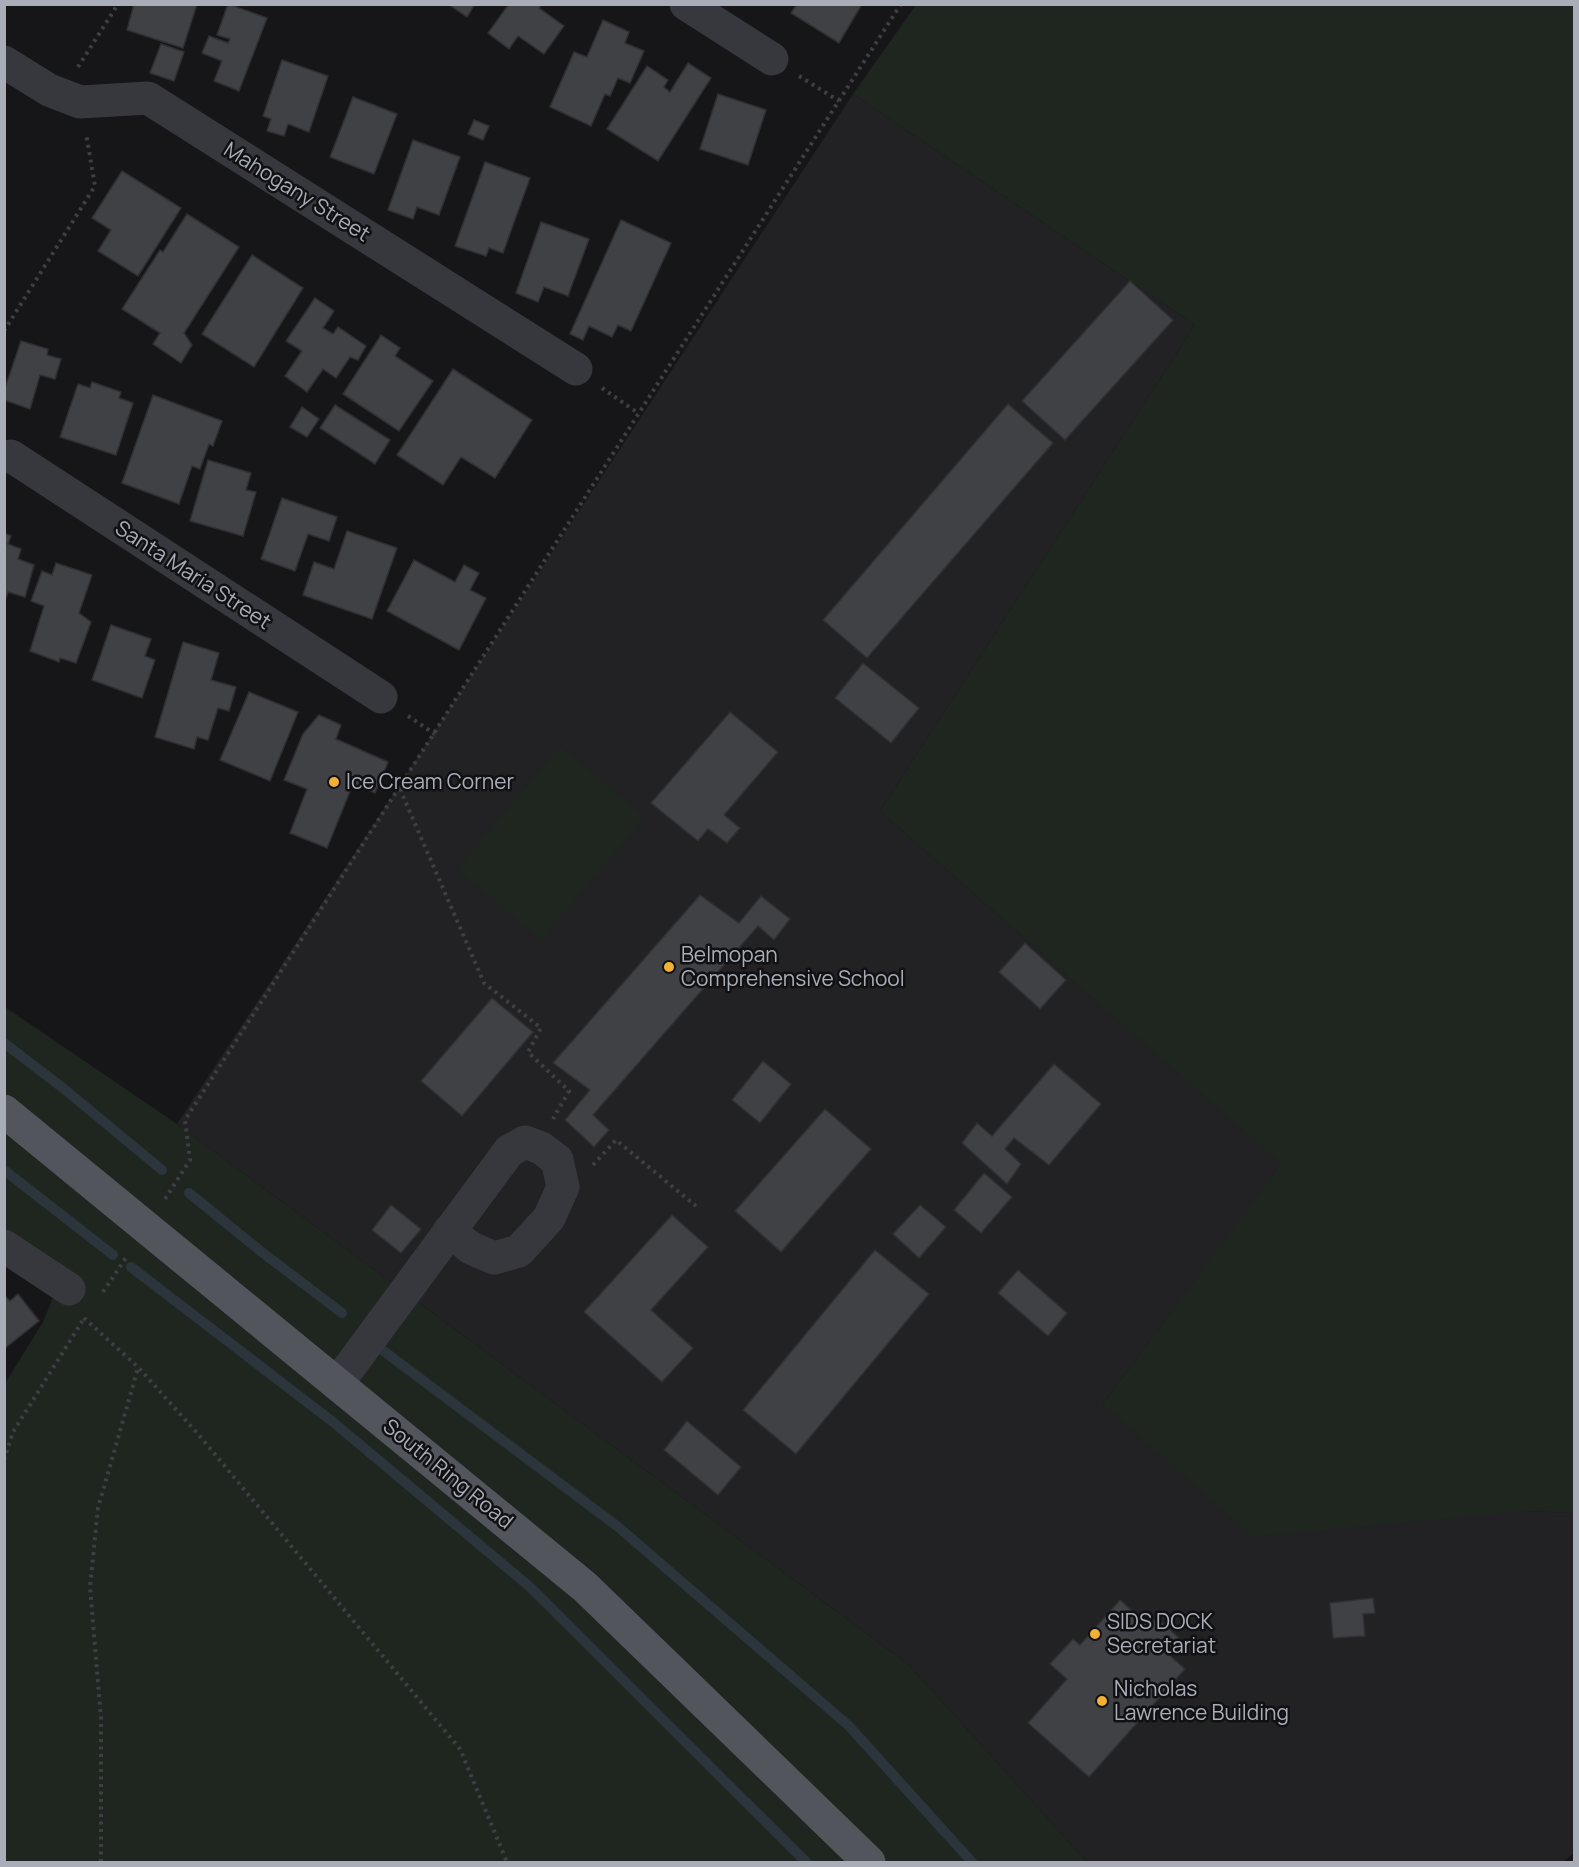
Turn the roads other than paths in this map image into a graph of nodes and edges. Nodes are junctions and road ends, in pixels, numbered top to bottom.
1 (686, 4) edge
2 (772, 59) road end
3 (4, 62) edge
4 (576, 369) road end
5 (4, 457) edge
6 (381, 697) dead end
7 (4, 1111) edge
8 (448, 1231) dead end
9 (4, 1246) edge
10 (86, 1299) road end
11 (338, 1384) junction
12 (869, 1863) edge

1 - 2 street
3 - 4 street, Mahogany Street
5 - 6 street, Santa Maria Street
7 - 11 main road, South Ring Road
8 - 11 street
9 - 10 street
11 - 12 main road, South Ring Road

